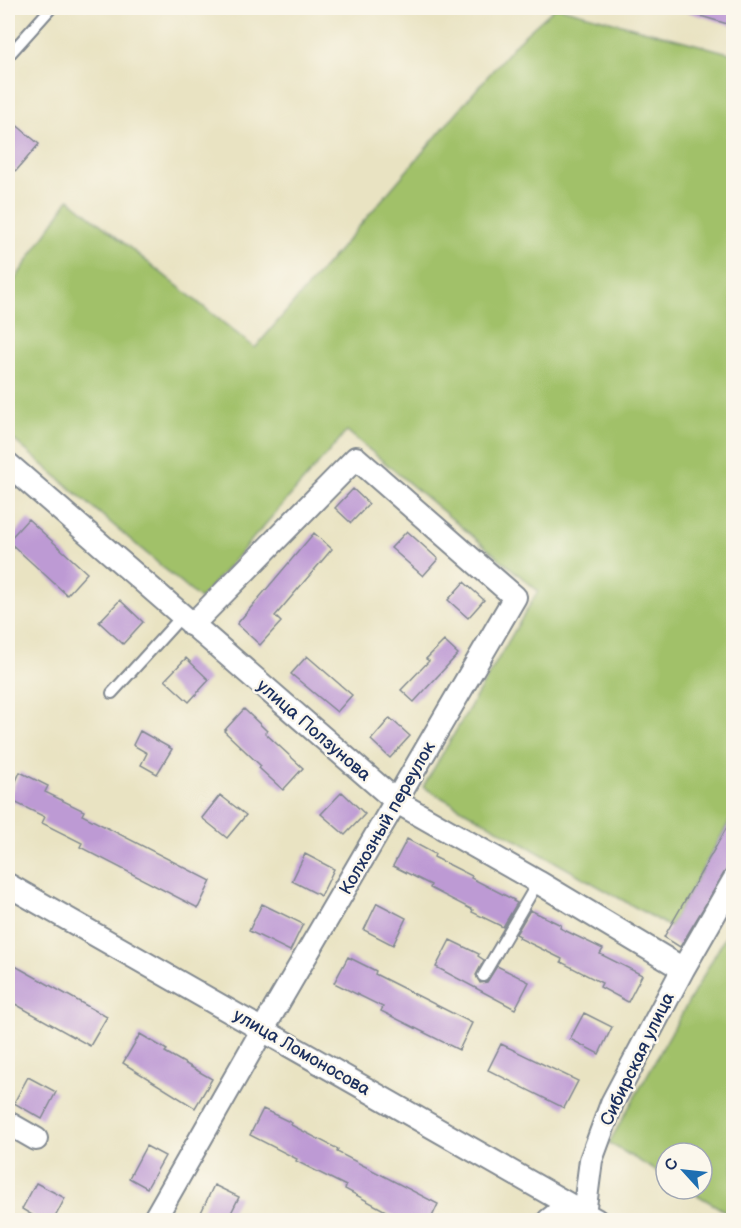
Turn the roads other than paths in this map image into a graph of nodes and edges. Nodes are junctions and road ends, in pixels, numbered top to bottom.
1 (51, 8) edge
2 (8, 56) edge
3 (8, 464) edge
4 (187, 620) junction
5 (112, 693) dead end
6 (397, 802) junction
7 (734, 880) edge
8 (538, 882) junction
9 (8, 885) edge
10 (682, 969) junction
11 (483, 976) dead end
12 (263, 1029) junction
13 (8, 1122) edge
14 (36, 1139) dead end
15 (590, 1217) edge
16 (154, 1221) edge
17 (549, 1221) edge

1 - 2 lane
3 - 4 street, улица Ползунова
4 - 5 lane
4 - 6 street, улица Ползунова
4 - 6 street, Колхозный переулок
6 - 8 street, улица Ползунова
6 - 12 street, Колхозный переулок
7 - 10 street, Сибирская улица
8 - 10 street, улица Ползунова
8 - 11 lane
9 - 12 street, улица Ломоносова
10 - 15 street, Сибирская улица
12 - 15 street, улица Ломоносова
12 - 16 street, Колхозный переулок
13 - 14 street
15 - 17 street

